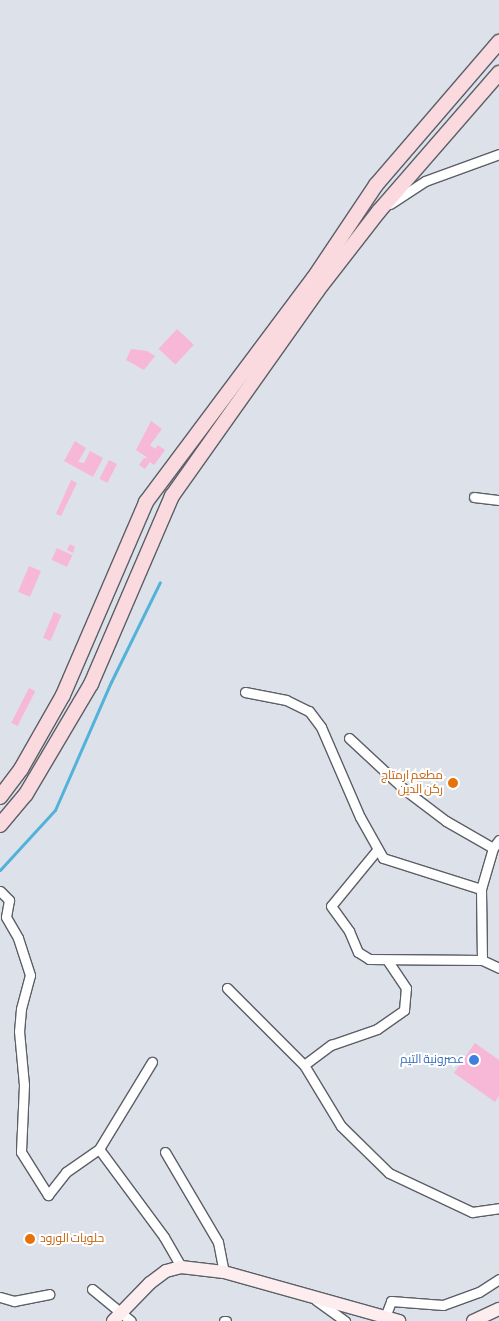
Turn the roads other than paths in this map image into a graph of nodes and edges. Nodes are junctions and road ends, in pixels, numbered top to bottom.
1 (499, 42) edge
2 (499, 73) edge
3 (499, 154) edge
4 (380, 211) junction
5 (474, 496) dead end
6 (499, 500) edge
7 (245, 692) dead end
8 (349, 738) dead end
9 (0, 797) edge
10 (0, 825) edge
11 (496, 844) edge
12 (377, 850) junction
13 (481, 889) junction
14 (0, 891) edge
15 (387, 960) junction
16 (482, 960) junction
17 (499, 968) edge
18 (227, 988) dead end
19 (152, 1062) dead end
20 (304, 1065) junction
21 (98, 1149) junction
22 (165, 1152) dead end
23 (499, 1208) edge
24 (181, 1267) junction
25 (224, 1272) junction
26 (499, 1279) edge
27 (92, 1289) dead end
28 (306, 1293) junction
29 (49, 1294) dead end
30 (0, 1297) edge
31 (499, 1309) edge
32 (385, 1317) junction
33 (122, 1318) edge
34 (345, 1321) edge
35 (399, 1321) edge
36 (473, 1321) edge

1 - 9 main road
2 - 4 main road
3 - 4 street
4 - 10 main road
5 - 6 street
7 - 12 street
8 - 11 street
11 - 13 street
12 - 13 street
12 - 15 street
13 - 16 street
14 - 21 street
15 - 16 street
15 - 20 street
16 - 17 street
18 - 20 street
19 - 21 street
20 - 23 street
21 - 24 street
22 - 25 street
24 - 25 street
24 - 33 street
25 - 28 street
26 - 32 street
27 - 33 street
28 - 32 street
28 - 34 street
29 - 30 street
31 - 36 street
32 - 35 street

